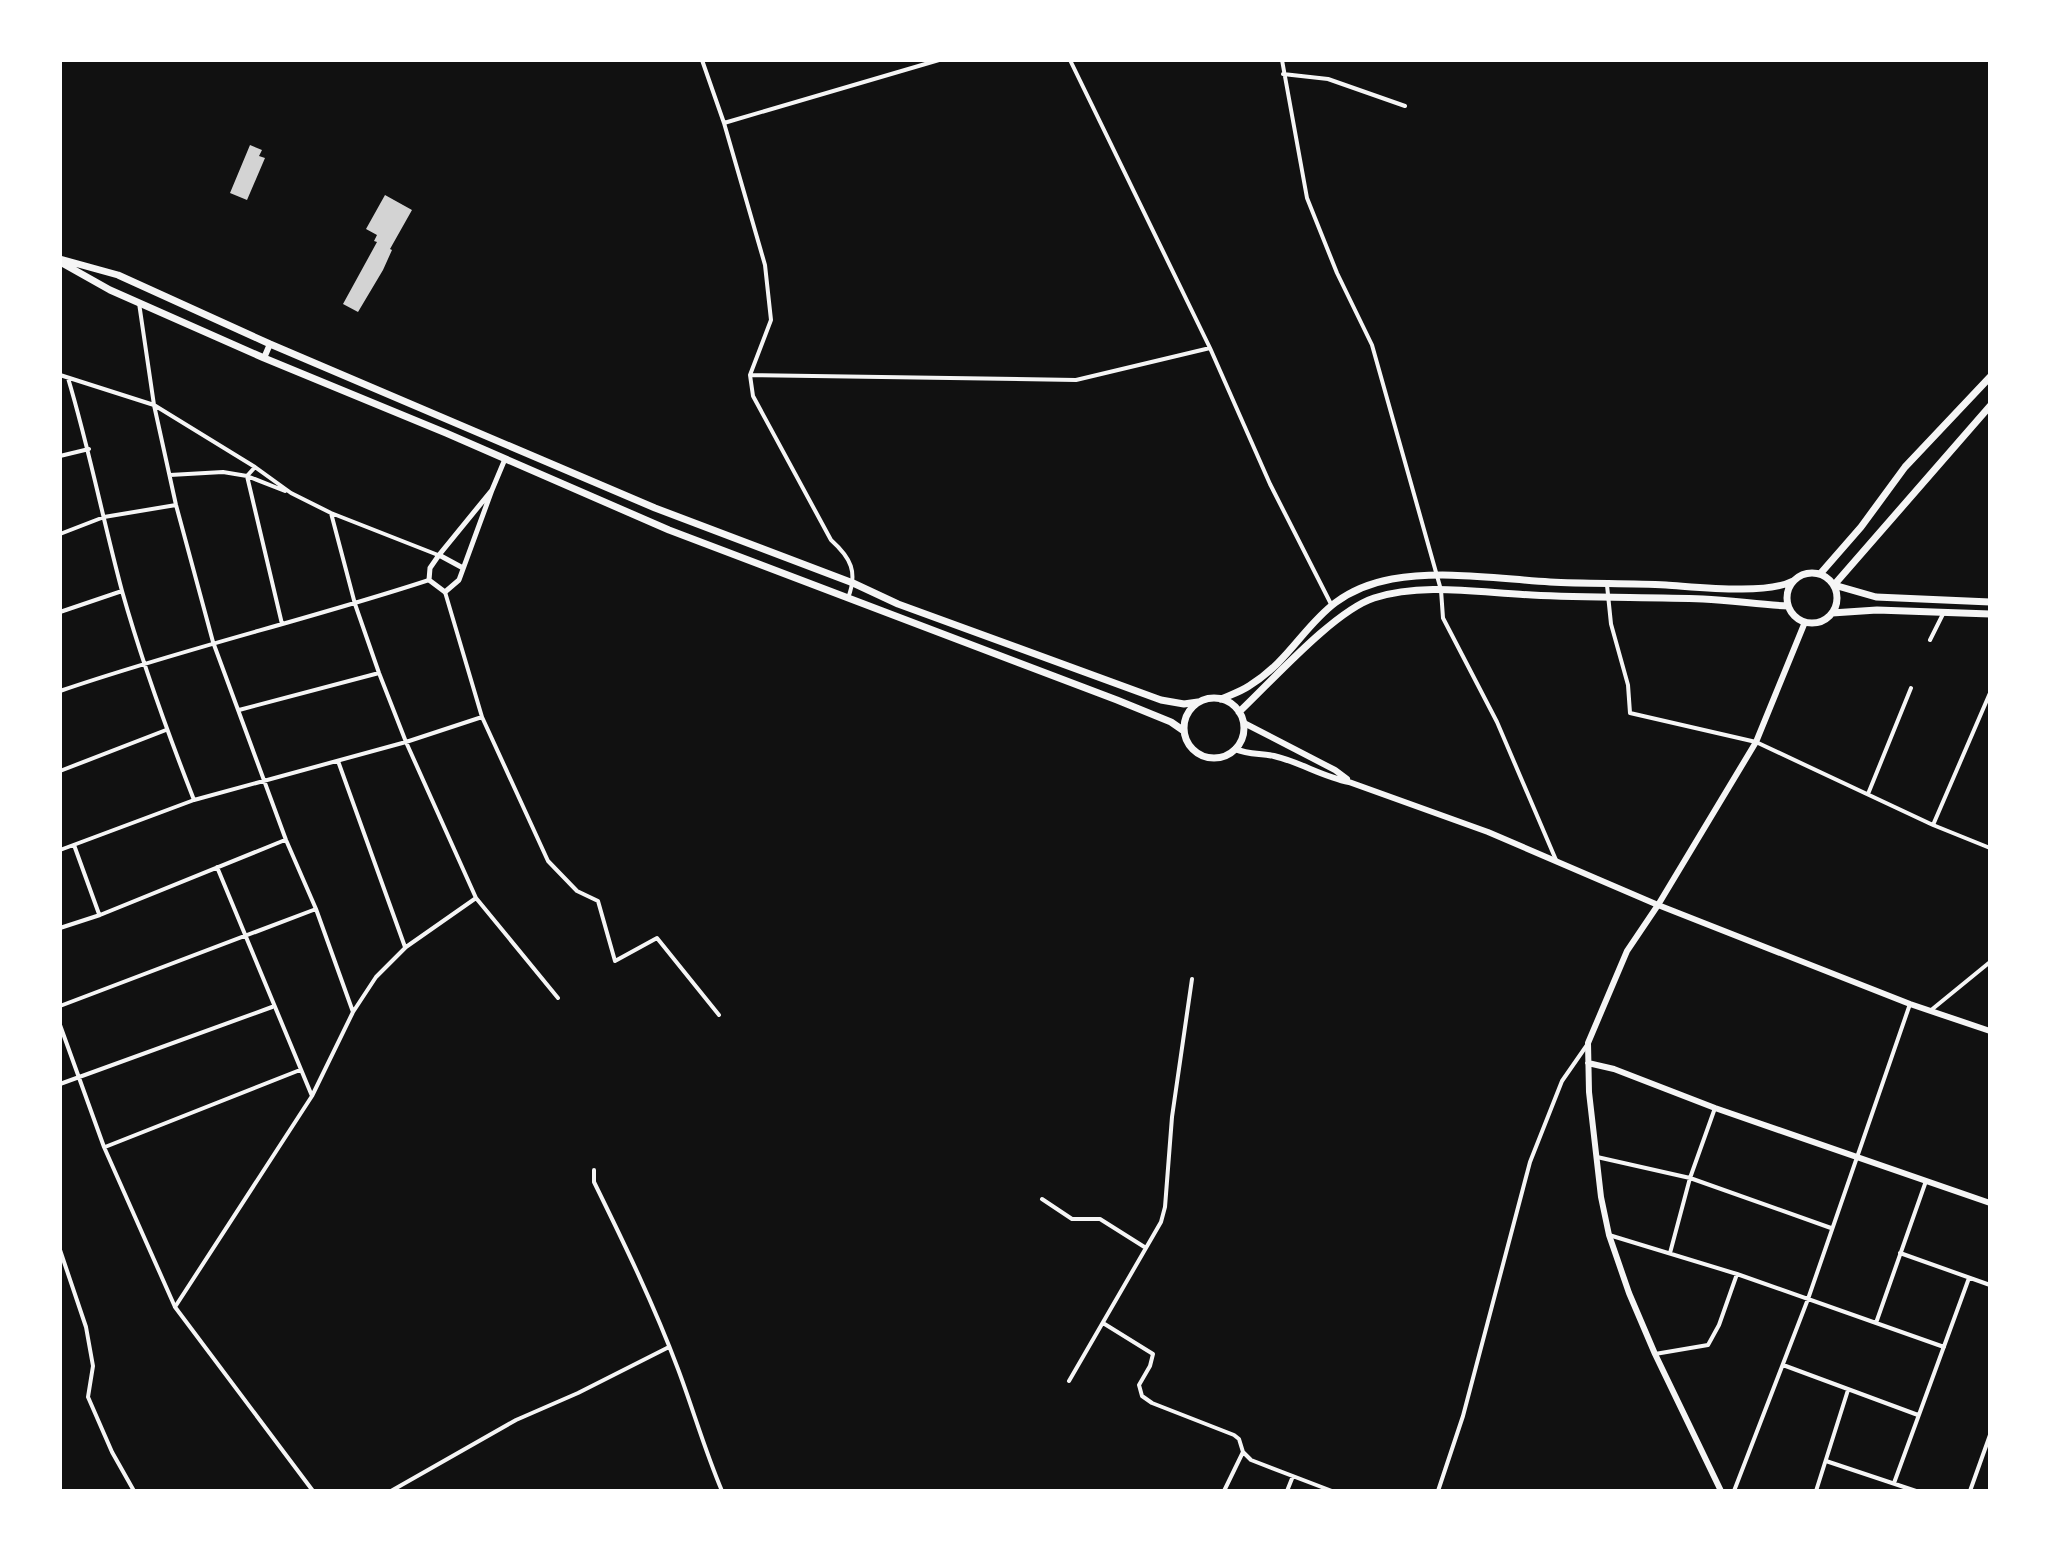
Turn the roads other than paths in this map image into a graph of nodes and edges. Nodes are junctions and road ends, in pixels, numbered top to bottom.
1 (702, 60) edge
2 (939, 60) edge
3 (1070, 60) edge
4 (1282, 60) edge
5 (1283, 74) junction
6 (1405, 106) dead end
7 (724, 123) junction
8 (60, 260) edge
9 (138, 301) junction
10 (270, 344) junction
11 (1210, 348) junction
12 (264, 358) junction
13 (750, 375) junction
14 (60, 377) edge
15 (1990, 377) edge
16 (68, 378) junction
17 (154, 405) junction
18 (1990, 406) edge
19 (89, 449) junction
20 (60, 456) edge
21 (505, 459) junction
22 (255, 467) junction
23 (170, 475) junction
24 (247, 476) junction
25 (492, 490) junction
26 (291, 493) junction
27 (176, 505) junction
28 (331, 513) junction
29 (104, 517) junction
30 (60, 534) edge
31 (439, 555) junction
32 (463, 568) junction
33 (1820, 574) junction
34 (1437, 575) junction
35 (429, 580) junction
36 (1793, 581) junction
37 (853, 583) junction
38 (1607, 585) junction
39 (1834, 585) junction
40 (122, 590) junction
41 (1441, 590) junction
42 (445, 592) junction
43 (848, 598) junction
44 (1607, 598) junction
45 (1990, 602) edge
46 (355, 604) junction
47 (1331, 604) junction
48 (1788, 606) junction
49 (1944, 611) junction
50 (60, 612) edge
51 (1832, 613) junction
52 (1990, 614) edge
53 (1805, 622) junction
54 (282, 624) junction
55 (1930, 640) dead end
56 (213, 642) junction
57 (144, 662) junction
58 (379, 673) junction
59 (1911, 688) dead end
60 (60, 691) edge
61 (1990, 693) edge
62 (1221, 699) junction
63 (1198, 702) junction
64 (239, 710) junction
65 (1239, 712) junction
66 (482, 717) junction
67 (1244, 723) junction
68 (167, 730) junction
69 (1184, 731) junction
70 (406, 742) junction
71 (1756, 742) junction
72 (1235, 749) junction
73 (338, 761) junction
74 (60, 771) edge
75 (265, 779) junction
76 (1349, 782) junction
77 (1868, 794) junction
78 (194, 800) junction
79 (1933, 825) junction
80 (286, 840) junction
81 (74, 845) junction
82 (1990, 848) edge
83 (60, 850) edge
84 (1557, 862) junction
85 (217, 867) junction
86 (476, 898) junction
87 (1658, 905) junction
88 (316, 909) junction
89 (100, 915) junction
90 (60, 928) edge
91 (244, 937) junction
92 (406, 947) junction
93 (1990, 962) edge
94 (1192, 979) dead end
95 (558, 998) dead end
96 (1910, 1004) junction
97 (60, 1006) edge
98 (273, 1007) junction
99 (1930, 1011) junction
100 (353, 1012) junction
101 (719, 1015) dead end
102 (60, 1025) edge
103 (1990, 1031) edge
104 (1588, 1043) junction
105 (1588, 1063) junction
106 (300, 1070) junction
107 (78, 1077) junction
108 (60, 1084) edge
109 (312, 1096) junction
110 (1715, 1108) junction
111 (104, 1147) junction
112 (1597, 1157) junction
113 (1857, 1157) junction
114 (594, 1170) dead end
115 (1690, 1178) junction
116 (1926, 1181) junction
117 (1042, 1199) dead end
118 (1990, 1203) edge
119 (1831, 1228) junction
120 (1609, 1235) junction
121 (1146, 1248) junction
122 (60, 1250) edge
123 (1670, 1253) junction
124 (1900, 1253) junction
125 (1737, 1274) junction
126 (1969, 1278) junction
127 (1990, 1285) edge
128 (1808, 1299) junction
129 (175, 1307) junction
130 (1103, 1323) junction
131 (1876, 1323) junction
132 (669, 1347) junction
133 (1944, 1347) junction
134 (1655, 1354) junction
135 (1783, 1365) junction
136 (1069, 1381) dead end
137 (1848, 1390) junction
138 (1918, 1415) junction
139 (1990, 1436) edge
140 (1243, 1452) junction
141 (1826, 1461) junction
142 (1293, 1476) junction
143 (1894, 1483) junction
144 (312, 1490) edge
145 (134, 1491) edge
146 (305, 1491) edge
147 (391, 1491) edge
148 (722, 1491) edge
149 (1224, 1491) edge
150 (1287, 1491) edge
151 (1332, 1491) edge
152 (1438, 1491) edge
153 (1721, 1491) edge
154 (1734, 1491) edge
155 (1816, 1491) edge
156 (1916, 1491) edge
157 (1970, 1491) edge

1 - 7 street
2 - 7 street
3 - 11 street
4 - 5 street
5 - 6 street
5 - 34 street
7 - 13 street
8 - 9 highway
8 - 10 highway
9 - 12 highway
9 - 17 street
10 - 12 main road
10 - 37 highway
11 - 13 street
11 - 47 street
12 - 21 highway
13 - 37 street
14 - 16 street
15 - 33 highway
16 - 17 street
16 - 19 street
17 - 22 street
17 - 23 street
18 - 39 highway
19 - 20 street
19 - 29 street
21 - 25 street
21 - 43 highway
22 - 24 street
22 - 26 street
23 - 24 street
23 - 27 street
24 - 26 street
24 - 54 street
25 - 31 street
25 - 32 street
26 - 28 street
27 - 29 street
27 - 56 street
28 - 31 street
28 - 46 street
29 - 30 street
29 - 40 street
31 - 32 street
31 - 35 street
32 - 42 street
33 - 36 highway
33 - 39 highway
34 - 38 highway
34 - 41 street
34 - 47 highway
35 - 42 street
35 - 46 street
36 - 38 highway
36 - 48 highway
37 - 43 street
37 - 63 highway
38 - 44 street
39 - 45 highway
39 - 51 highway
40 - 50 street
40 - 57 street
41 - 44 highway
41 - 65 highway
41 - 84 street
42 - 66 street
43 - 69 highway
44 - 48 highway
44 - 71 street
46 - 54 street
46 - 58 street
47 - 62 highway
48 - 53 highway
49 - 51 highway
49 - 52 highway
49 - 55 street
51 - 53 highway
53 - 71 main road
54 - 56 street
56 - 57 street
56 - 64 street
57 - 60 street
57 - 68 street
58 - 64 street
58 - 70 street
59 - 77 street
61 - 79 street
62 - 63 highway
62 - 65 highway
63 - 69 highway
64 - 75 street
65 - 67 highway
66 - 70 street
66 - 101 street
67 - 72 highway
67 - 76 main road
68 - 74 street
68 - 78 street
69 - 72 highway
70 - 73 street
70 - 86 street
71 - 77 street
71 - 87 main road
72 - 76 main road
73 - 75 street
73 - 92 street
75 - 78 street
75 - 80 street
76 - 84 main road
77 - 79 street
78 - 81 street
79 - 82 street
80 - 85 street
80 - 88 street
81 - 83 street
81 - 89 street
84 - 87 main road
85 - 89 street
85 - 91 street
86 - 92 street
86 - 95 street
87 - 96 main road
87 - 104 main road
88 - 91 street
88 - 100 street
89 - 90 street
91 - 97 street
91 - 98 street
92 - 100 street
93 - 99 street
94 - 121 street
96 - 99 main road
96 - 113 street
98 - 106 street
98 - 107 street
99 - 103 main road
100 - 109 street
102 - 107 street
104 - 105 main road
104 - 152 street
105 - 110 main road
105 - 112 main road
106 - 109 street
106 - 111 street
107 - 108 street
107 - 111 street
109 - 129 street
110 - 113 main road
110 - 115 street
111 - 129 street
112 - 115 street
112 - 120 main road
113 - 116 main road
113 - 119 street
114 - 132 street
115 - 119 street
115 - 123 street
116 - 118 main road
116 - 124 street
117 - 121 street
119 - 128 street
120 - 123 street
120 - 134 main road
121 - 130 street
122 - 145 street
123 - 125 street
124 - 126 street
124 - 131 street
125 - 128 street
125 - 134 street
126 - 127 street
126 - 133 street
128 - 131 street
128 - 135 street
129 - 144 street
130 - 136 street
130 - 140 street
131 - 133 street
132 - 147 street
132 - 148 street
133 - 138 street
134 - 153 main road
135 - 137 street
135 - 154 street
137 - 138 street
137 - 141 street
138 - 143 street
139 - 157 street
140 - 142 street
140 - 149 street
141 - 143 street
141 - 155 street
142 - 150 street
142 - 151 street
143 - 156 street
144 - 146 street

